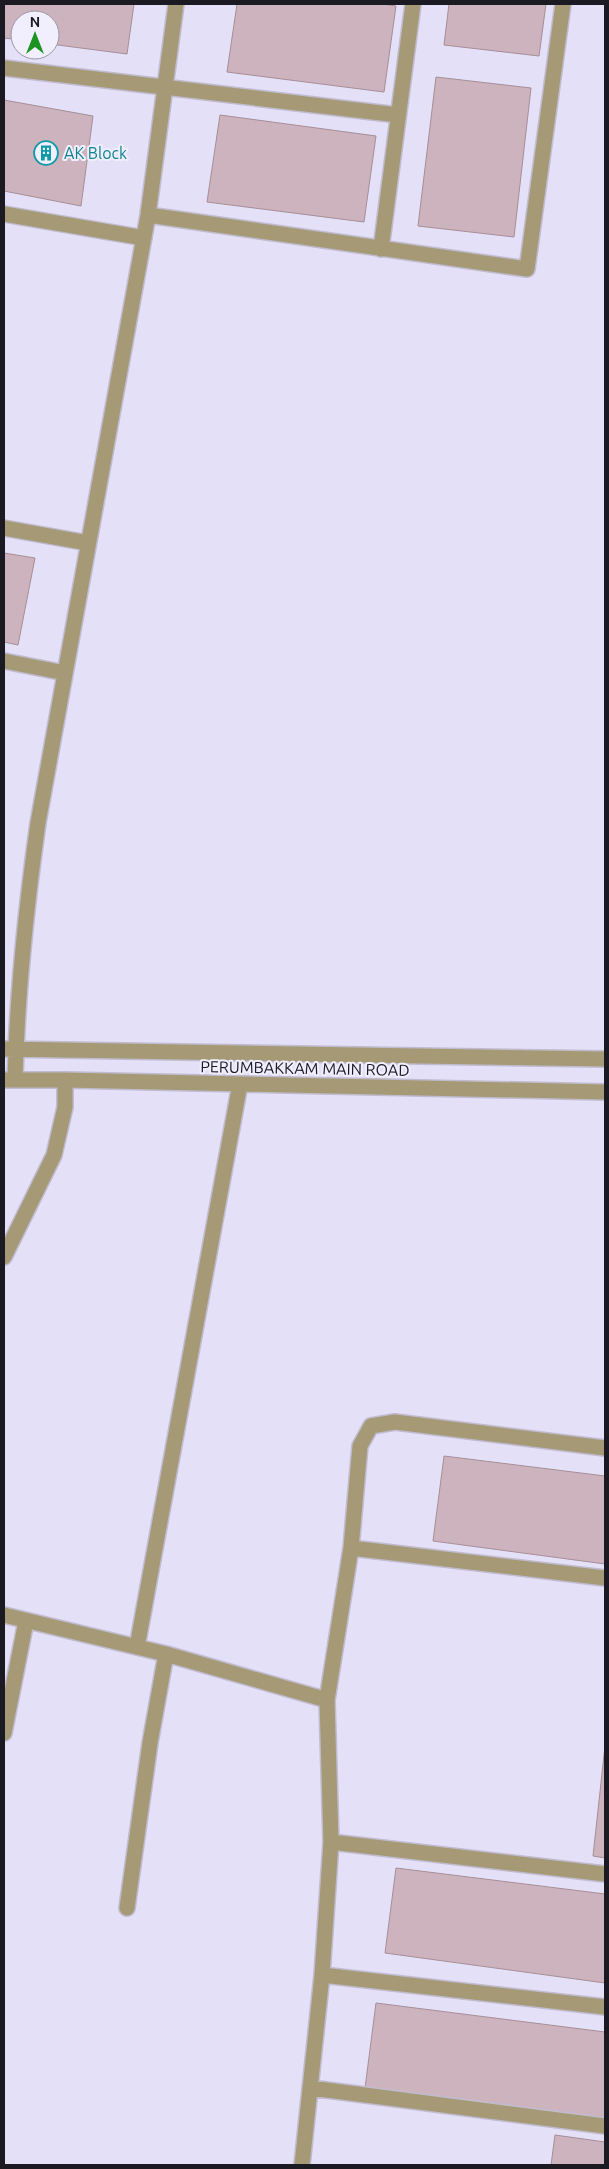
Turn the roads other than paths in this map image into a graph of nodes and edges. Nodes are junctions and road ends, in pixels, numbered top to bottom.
1 (176, 4) edge
2 (413, 4) edge
3 (563, 4) edge
4 (4, 68) edge
5 (165, 87) junction
6 (398, 115) junction
7 (4, 214) edge
8 (148, 215) junction
9 (144, 238) junction
10 (381, 249) junction
11 (4, 528) edge
12 (88, 543) junction
13 (4, 661) edge
14 (65, 672) junction
15 (10, 1049) edge
16 (605, 1060) edge
17 (9, 1080) edge
18 (65, 1080) junction
19 (240, 1084) junction
20 (605, 1092) edge
21 (4, 1257) edge
22 (605, 1448) edge
23 (351, 1548) junction
24 (605, 1578) edge
25 (4, 1615) edge
26 (26, 1621) junction
27 (137, 1647) junction
28 (166, 1654) junction
29 (326, 1700) junction
30 (4, 1732) edge
31 (332, 1842) junction
32 (605, 1874) edge
33 (127, 1908) dead end
34 (322, 1975) junction
35 (605, 2007) edge
36 (311, 2088) junction
37 (605, 2126) edge
38 (302, 2165) edge

1 - 5 street
2 - 6 street
3 - 10 street
4 - 5 street
5 - 6 street
5 - 8 street
6 - 10 street
7 - 9 street
8 - 9 street
8 - 10 street
9 - 12 street
11 - 12 street
12 - 14 street
13 - 14 street
14 - 15 street
15 - 16 street, PERUMBAKKAM MAIN ROAD
15 - 17 street
17 - 18 street, PERUMBAKKAM MAIN ROAD
18 - 19 street, PERUMBAKKAM MAIN ROAD
18 - 21 street
19 - 20 street, PERUMBAKKAM MAIN ROAD
19 - 27 street
22 - 23 street
23 - 24 street
23 - 29 street
25 - 26 street
26 - 27 street
26 - 30 street
27 - 28 street
28 - 29 street
28 - 33 street
29 - 31 street
31 - 32 street
31 - 34 street
34 - 35 street
34 - 36 street
36 - 37 street
36 - 38 street

